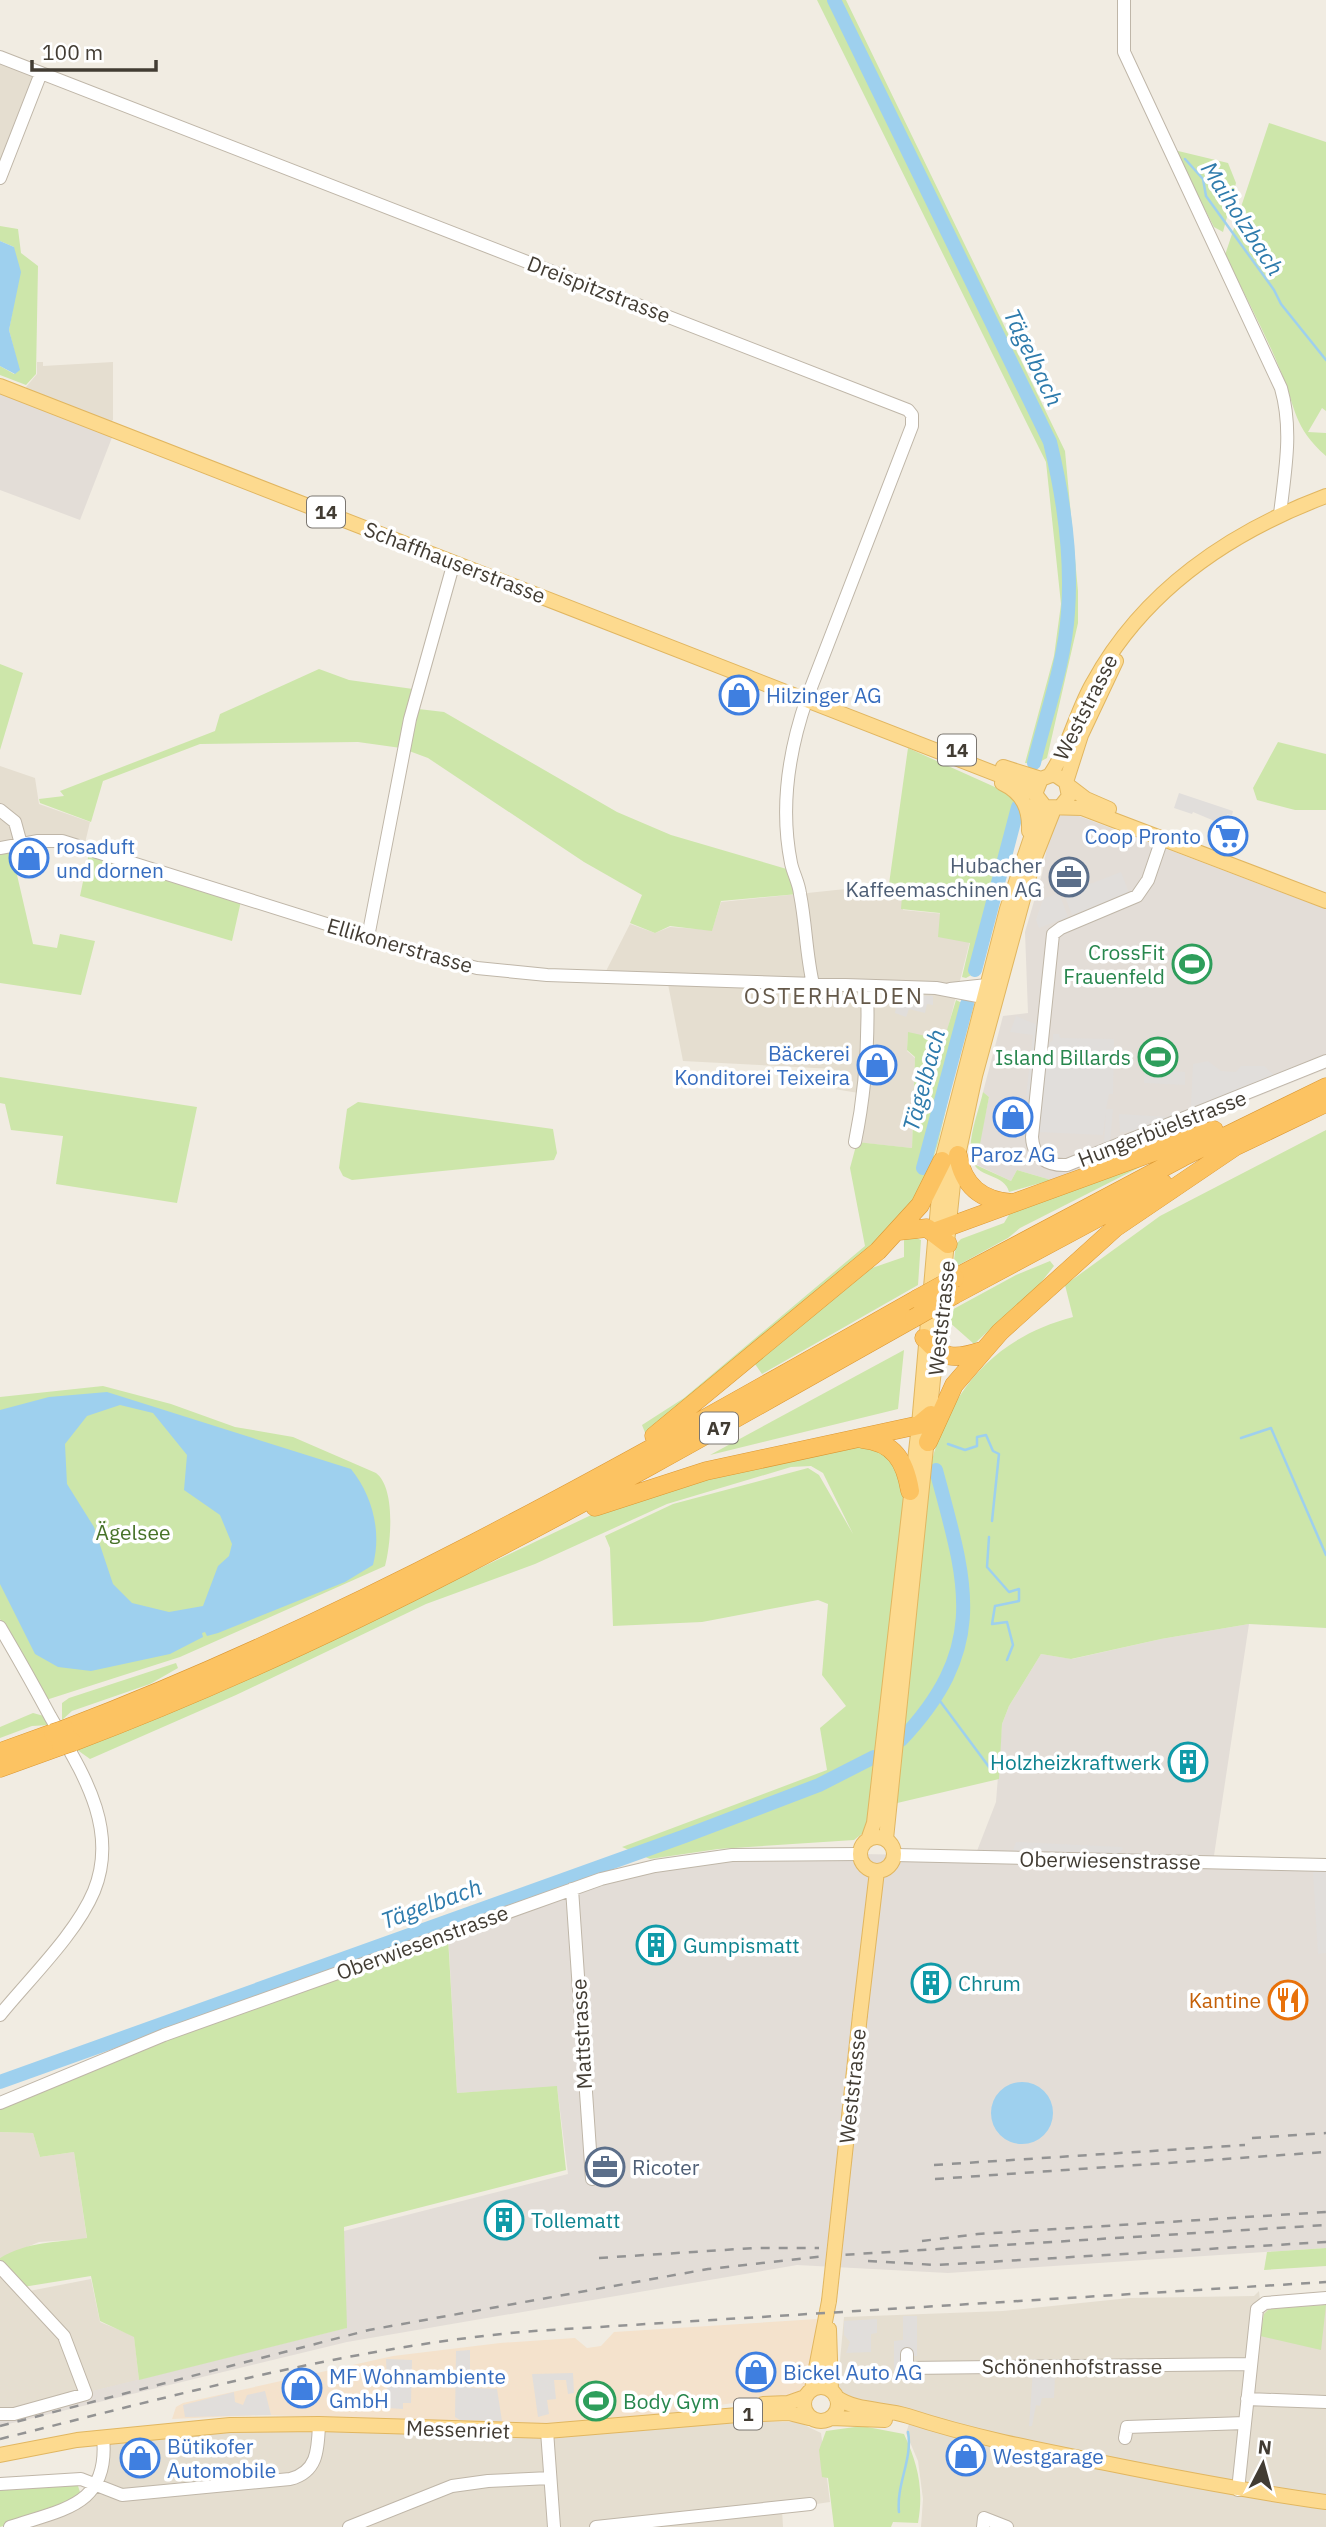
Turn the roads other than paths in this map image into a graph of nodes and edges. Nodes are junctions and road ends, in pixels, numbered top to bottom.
1 (1125, 0) edge
2 (0, 57) edge
3 (41, 73) junction
4 (6, 143) edge
5 (0, 178) edge
6 (0, 386) edge
7 (1326, 496) edge
8 (1280, 514) junction
9 (454, 562) junction
10 (1150, 608) junction
11 (807, 698) junction
12 (872, 724) junction
13 (919, 744) junction
14 (1045, 777) junction
15 (1068, 784) junction
16 (1036, 797) junction
17 (1058, 807) junction
18 (0, 810) edge
19 (1162, 839) junction
20 (21, 844) junction
21 (1029, 844) junction
22 (0, 848) edge
23 (1212, 857) junction
24 (1326, 901) edge
25 (368, 937) junction
26 (813, 984) junction
27 (867, 988) junction
28 (986, 991) junction
29 (1326, 1061) edge
30 (1326, 1087) edge
31 (1298, 1100) junction
32 (1326, 1103) edge
33 (855, 1142) dead end
34 (1236, 1146) junction
35 (950, 1158) junction
36 (1013, 1203) junction
37 (899, 1231) junction
38 (944, 1234) junction
39 (955, 1287) junction
40 (924, 1338) junction
41 (981, 1351) junction
42 (937, 1352) junction
43 (925, 1420) junction
44 (845, 1440) junction
45 (928, 1442) junction
46 (910, 1490) junction
47 (573, 1492) junction
48 (522, 1536) junction
49 (0, 1627) edge
50 (63, 1738) junction
51 (886, 1750) junction
52 (0, 1752) edge
53 (0, 1768) edge
54 (886, 1839) junction
55 (868, 1840) junction
56 (860, 1854) junction
57 (895, 1855) junction
58 (1326, 1865) edge
59 (877, 1871) junction
60 (572, 1888) junction
61 (0, 2015) edge
62 (0, 2103) edge
63 (592, 2179) dead end
64 (0, 2267) edge
65 (1326, 2298) edge
66 (829, 2301) junction
67 (906, 2354) dead end
68 (1250, 2364) junction
69 (809, 2393) junction
70 (834, 2393) junction
71 (1247, 2399) junction
72 (1326, 2402) edge
73 (733, 2412) junction
74 (0, 2414) edge
75 (809, 2417) junction
76 (831, 2418) junction
77 (1245, 2423) junction
78 (319, 2424) junction
79 (931, 2425) junction
80 (547, 2431) junction
81 (103, 2437) junction
82 (1125, 2438) dead end
83 (0, 2455) edge
84 (550, 2478) junction
85 (0, 2484) edge
86 (97, 2484) junction
87 (1238, 2490) junction
88 (1326, 2502) edge
89 (810, 2504) dead end
90 (984, 2523) edge
91 (10, 2527) edge
92 (349, 2527) edge
93 (554, 2527) edge
94 (596, 2527) edge
95 (1007, 2527) edge

1 - 8 street
2 - 3 street, Dreispitzstrasse
3 - 4 street
3 - 11 street, Dreispitzstrasse
4 - 5 street
6 - 9 main road, Schaffhauserstrasse / 14
7 - 8 main road, Weststrasse
8 - 10 main road, Weststrasse
9 - 11 main road, Schaffhauserstrasse / 14
9 - 25 street
10 - 14 main road, Weststrasse
10 - 15 main road, Weststrasse
11 - 12 main road, Schaffhauserstrasse / 14
11 - 26 street
12 - 13 main road, Schaffhauserstrasse / 14
12 - 14 main road, Schaffhauserstrasse / 14
13 - 16 main road, Schaffhauserstrasse / 14
13 - 21 main road, Weststrasse
14 - 15 main road
14 - 16 main road
15 - 17 main road
15 - 23 main road
16 - 17 main road
16 - 21 main road, Weststrasse
17 - 19 main road
17 - 28 main road, Weststrasse
18 - 20 street
19 - 23 main road
19 - 29 street, Hungerbüelstrasse
20 - 22 street, Ellikonerstrasse
20 - 25 street, Ellikonerstrasse
21 - 28 main road, Weststrasse
23 - 24 main road
25 - 26 street, Ellikonerstrasse
26 - 27 street, Ellikonerstrasse
27 - 28 street, Ellikonerstrasse
27 - 33 street
28 - 35 main road, Weststrasse
30 - 31 highway, A7
31 - 36 highway, A7
31 - 39 highway, A7
32 - 34 highway, A7
34 - 39 highway, A7
34 - 41 highway, A7
35 - 36 highway
35 - 37 highway, A7
35 - 38 main road, Weststrasse
36 - 38 highway, A7
37 - 38 highway, A7
37 - 47 highway, A7
38 - 40 main road, Weststrasse
38 - 42 main road, Weststrasse
39 - 47 highway, A7, bridge
39 - 48 highway, A7, bridge
40 - 42 highway
40 - 43 main road, Weststrasse
41 - 42 highway
41 - 45 highway, A7
42 - 43 main road, Weststrasse
43 - 44 highway, A7
43 - 45 main road, Weststrasse
43 - 46 main road, Weststrasse
44 - 46 highway, A7
44 - 48 highway, A7
45 - 51 main road, Weststrasse
46 - 51 main road, Weststrasse
47 - 50 highway, A7
48 - 50 highway, A7
49 - 61 street
50 - 52 highway, A7
50 - 53 highway, A7
51 - 54 main road, Weststrasse
51 - 55 main road, Weststrasse
54 - 55 main road
54 - 57 main road
55 - 56 main road, Weststrasse
56 - 59 main road
56 - 60 street, Oberwiesenstrasse
57 - 58 street, Oberwiesenstrasse
57 - 59 main road
59 - 66 main road, Weststrasse, bridge
60 - 62 street, Oberwiesenstrasse
60 - 63 street, Mattstrasse
64 - 74 street
65 - 68 street
66 - 69 main road, Weststrasse
66 - 70 main road, Weststrasse
67 - 68 street, Schönenhofstrasse
68 - 71 street
69 - 70 main road, Messenriet
69 - 73 main road, Messenriet / 1
69 - 75 main road
70 - 76 main road
70 - 79 main road, Messenriet
71 - 72 street
71 - 77 street
73 - 75 main road, Messenriet / 1
73 - 80 main road, Messenriet / 1
75 - 76 main road, Messenriet
76 - 79 main road, Messenriet
77 - 82 street
77 - 87 street
78 - 80 main road, Messenriet / 1
78 - 81 main road, Messenriet / 1
78 - 86 street
79 - 87 main road
80 - 84 street
81 - 83 main road, 1
81 - 86 street
84 - 92 street
84 - 93 street
85 - 86 street
86 - 91 street
87 - 88 main road
89 - 94 street
90 - 95 street

